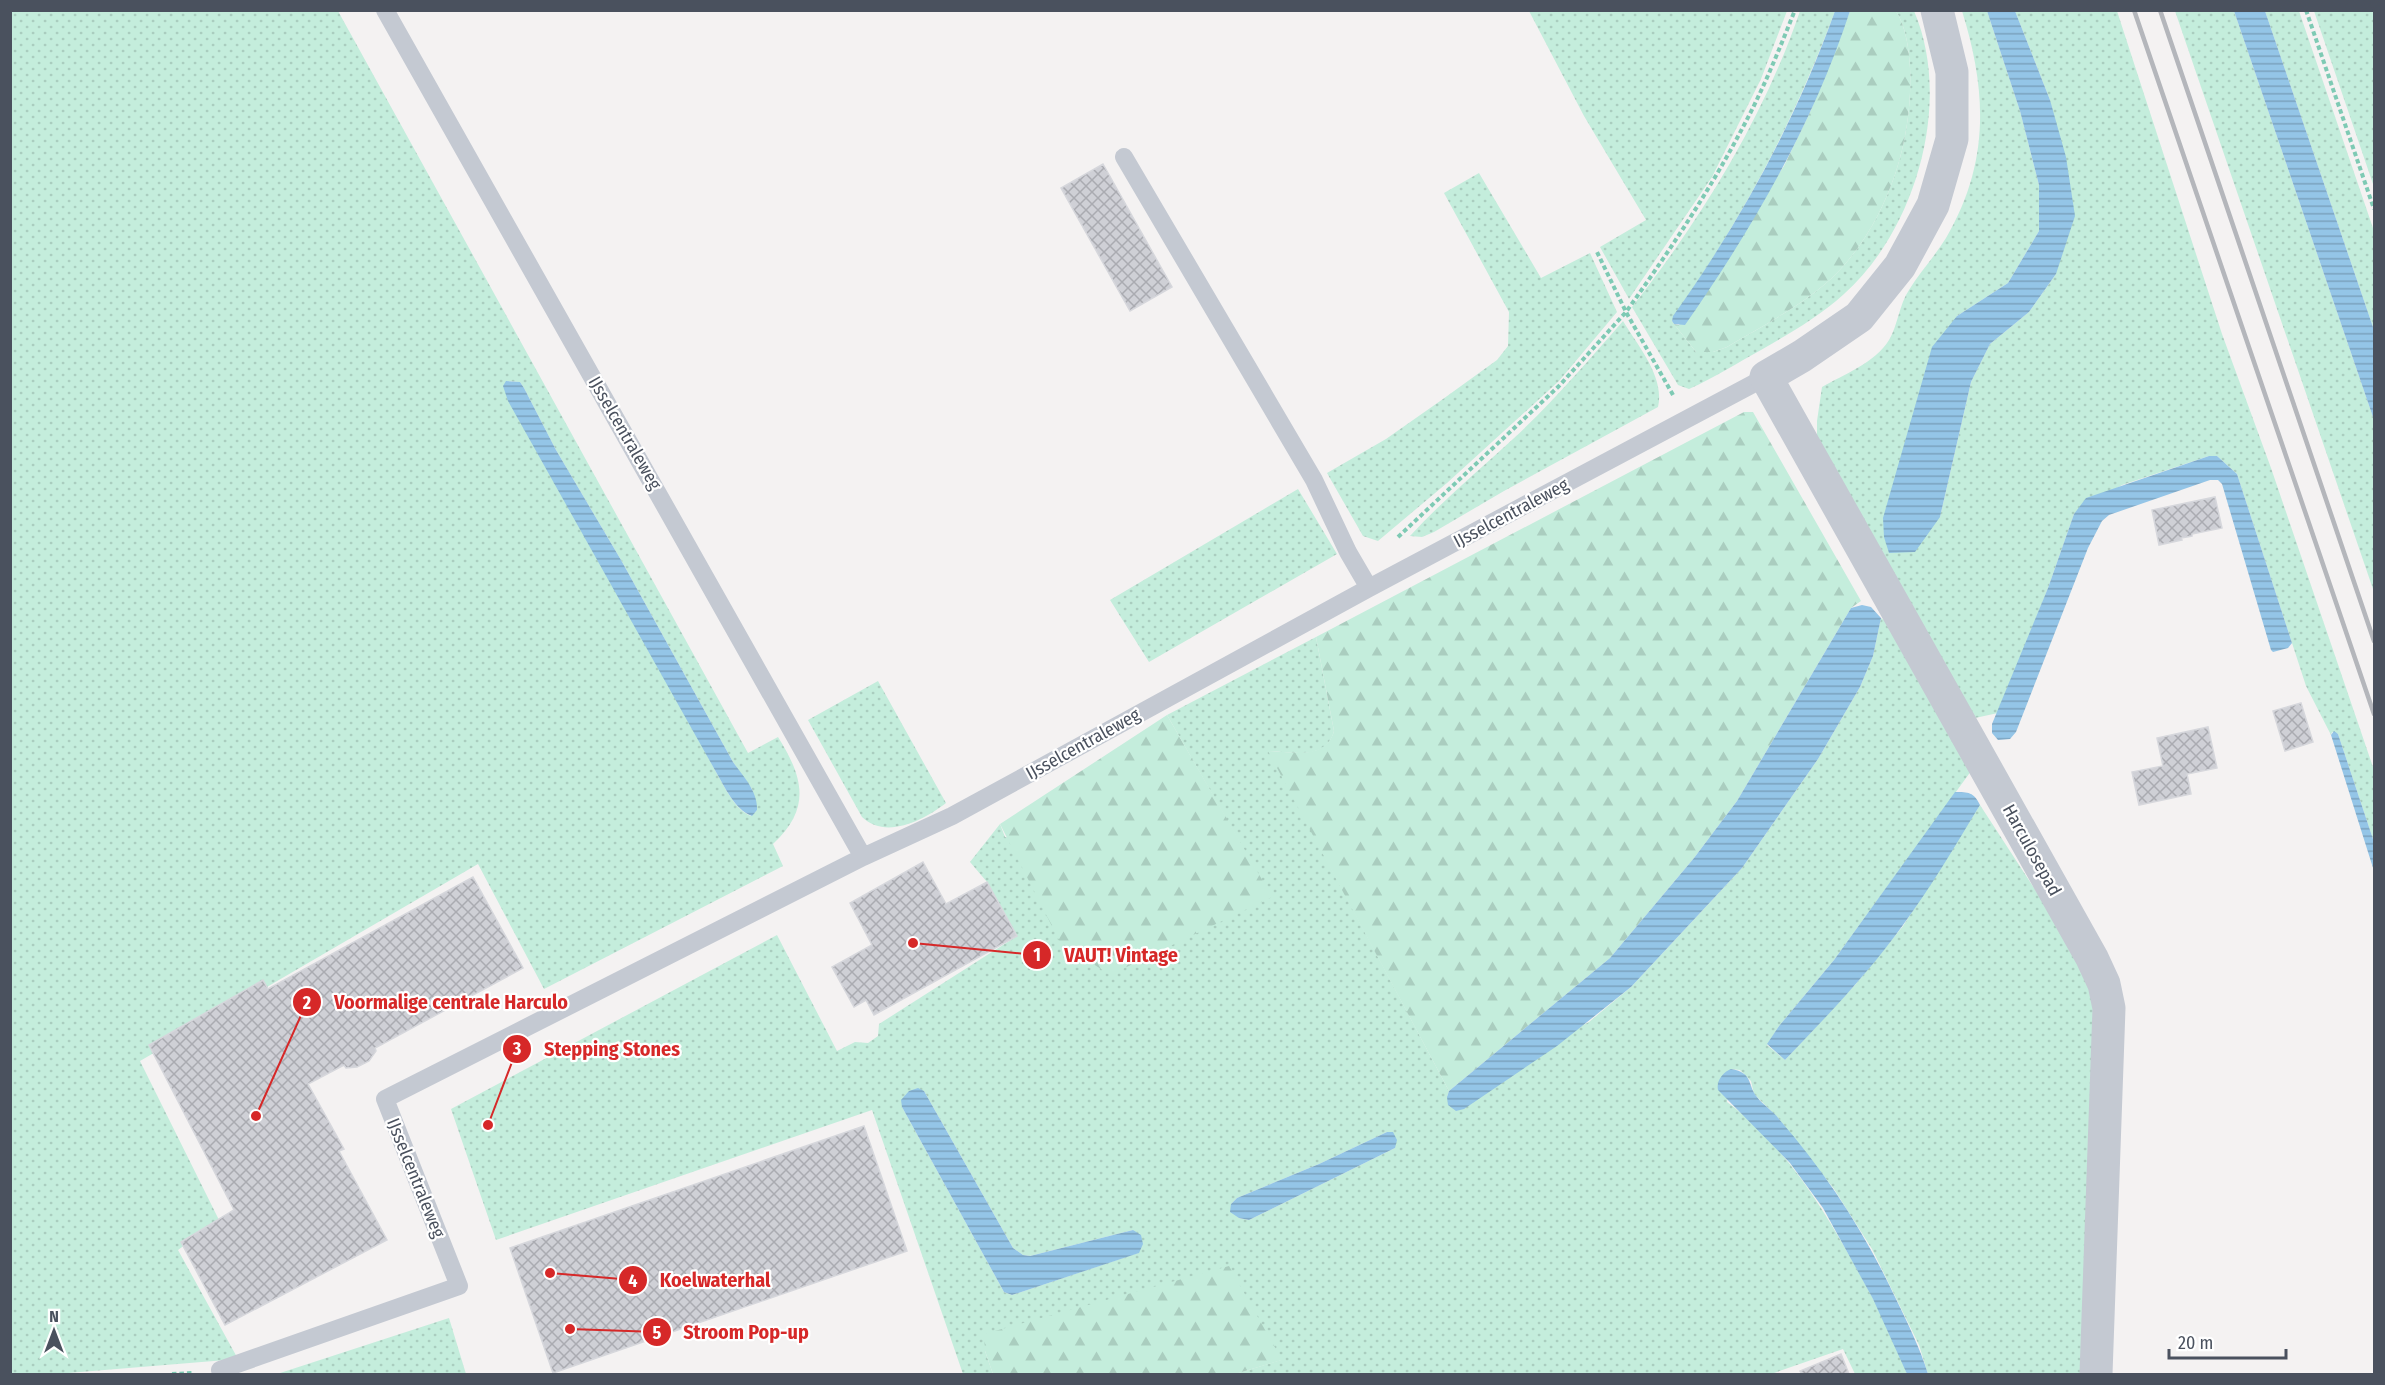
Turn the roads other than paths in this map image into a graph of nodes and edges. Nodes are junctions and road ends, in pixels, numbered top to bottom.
1 (385, 10) edge
2 (1937, 10) edge
3 (1124, 158) dead end
4 (1766, 377) junction
5 (1369, 588) junction
6 (863, 857) junction
7 (220, 1370) dead end
8 (2096, 1374) edge

1 - 6 lane, IJsselcentraleweg
2 - 4 street, IJsselcentraleweg
3 - 5 lane
4 - 5 lane, IJsselcentraleweg
4 - 8 street, Harculosepad
5 - 6 lane, IJsselcentraleweg
6 - 7 lane, IJsselcentraleweg

